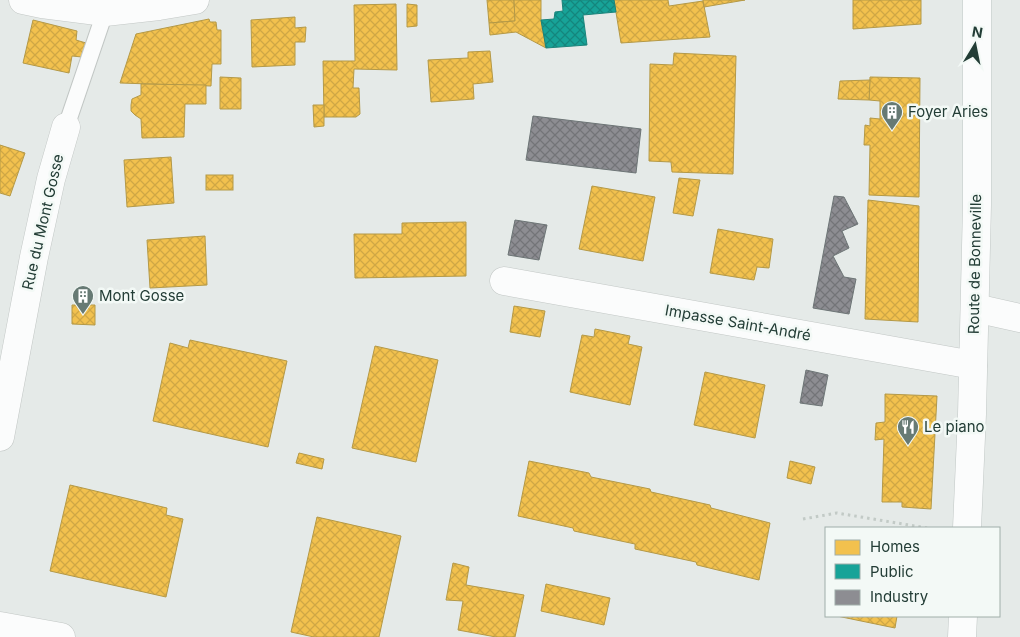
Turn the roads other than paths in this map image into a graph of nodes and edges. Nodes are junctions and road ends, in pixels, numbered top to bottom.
1 (23, 0) edge
2 (195, 0) edge
3 (977, 0) edge
4 (105, 12) junction
5 (66, 127) joint
6 (504, 281) dead end
7 (974, 308) junction
8 (1020, 318) edge
9 (973, 365) junction
10 (0, 437) edge
11 (967, 527) edge
12 (963, 617) edge
13 (0, 626) edge
14 (61, 637) edge
15 (962, 637) edge

1 - 4 street
2 - 4 street
3 - 7 street, Route de Bonneville
4 - 5 lane, Rue du Mont Gosse
5 - 10 street, Rue du Mont Gosse
6 - 9 street, Impasse Saint-André
7 - 8 street
7 - 9 street, Route de Bonneville
9 - 11 street, Route de Bonneville
12 - 15 street
13 - 14 street

